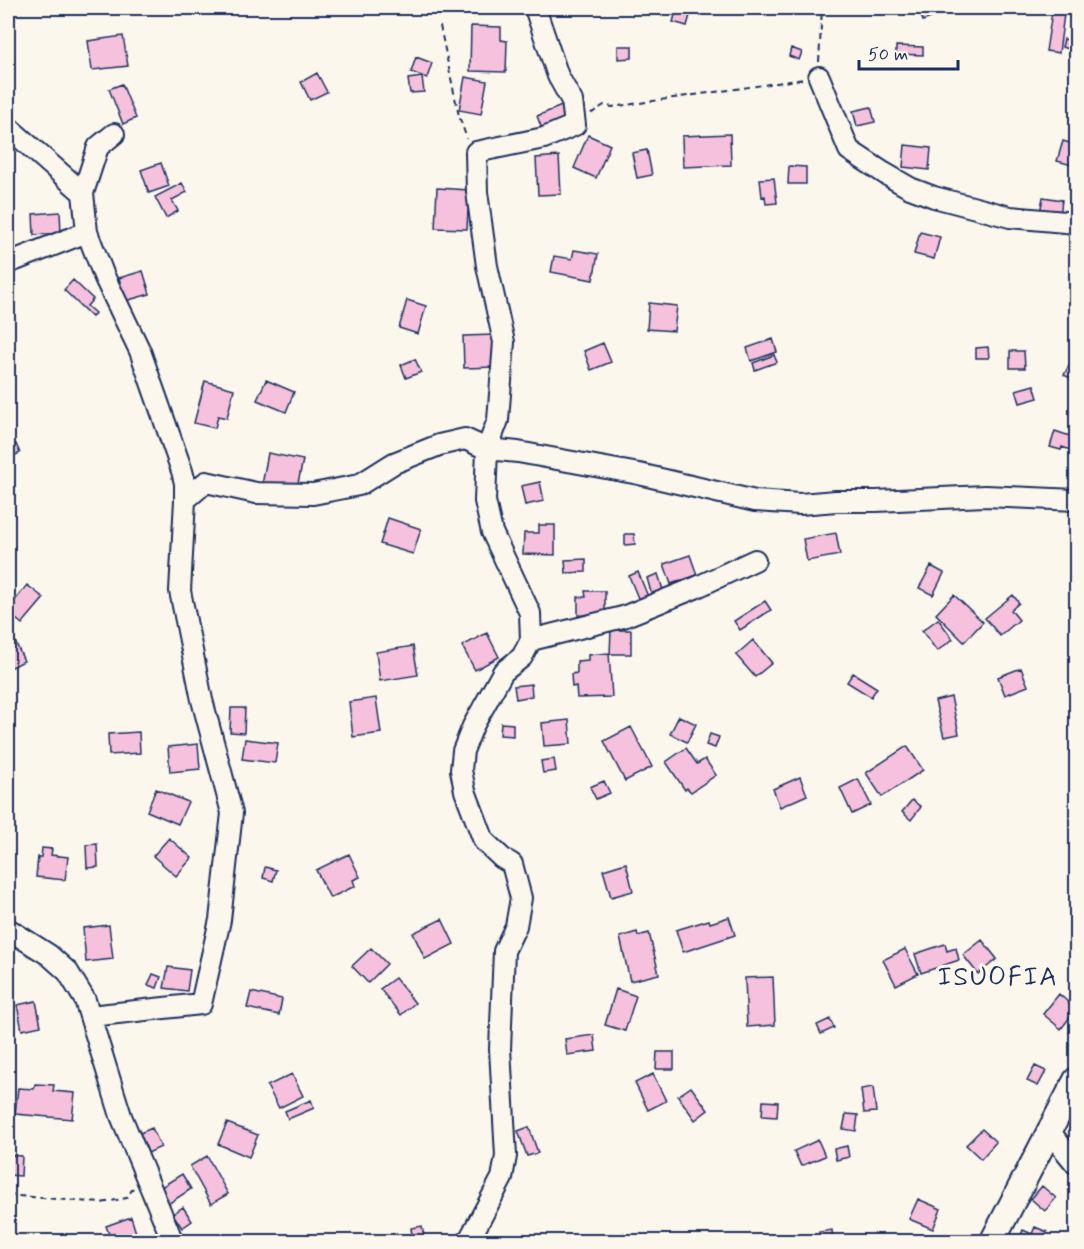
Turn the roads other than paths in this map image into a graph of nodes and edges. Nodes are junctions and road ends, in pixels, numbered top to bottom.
1 (535, 8) edge
2 (819, 77) road end
3 (8, 127) edge
4 (114, 134) dead end
5 (83, 193) junction
6 (1077, 223) edge
7 (87, 232) junction
8 (8, 264) edge
9 (487, 449) junction
10 (1077, 500) edge
11 (185, 501) junction
12 (755, 560) dead end
13 (531, 639) junction
14 (8, 929) edge
15 (90, 1016) junction
16 (1077, 1080) edge
17 (1048, 1130) junction
18 (1077, 1164) edge
19 (172, 1242) edge
20 (468, 1242) edge
21 (992, 1242) edge

1 - 9 street
2 - 6 street
3 - 5 street
4 - 5 street
5 - 7 street
7 - 8 street
7 - 11 street
9 - 10 street
9 - 11 street
9 - 13 street
11 - 15 street
12 - 13 street
13 - 20 street
14 - 15 street
15 - 19 street
16 - 17 main road
17 - 18 street
17 - 21 main road

